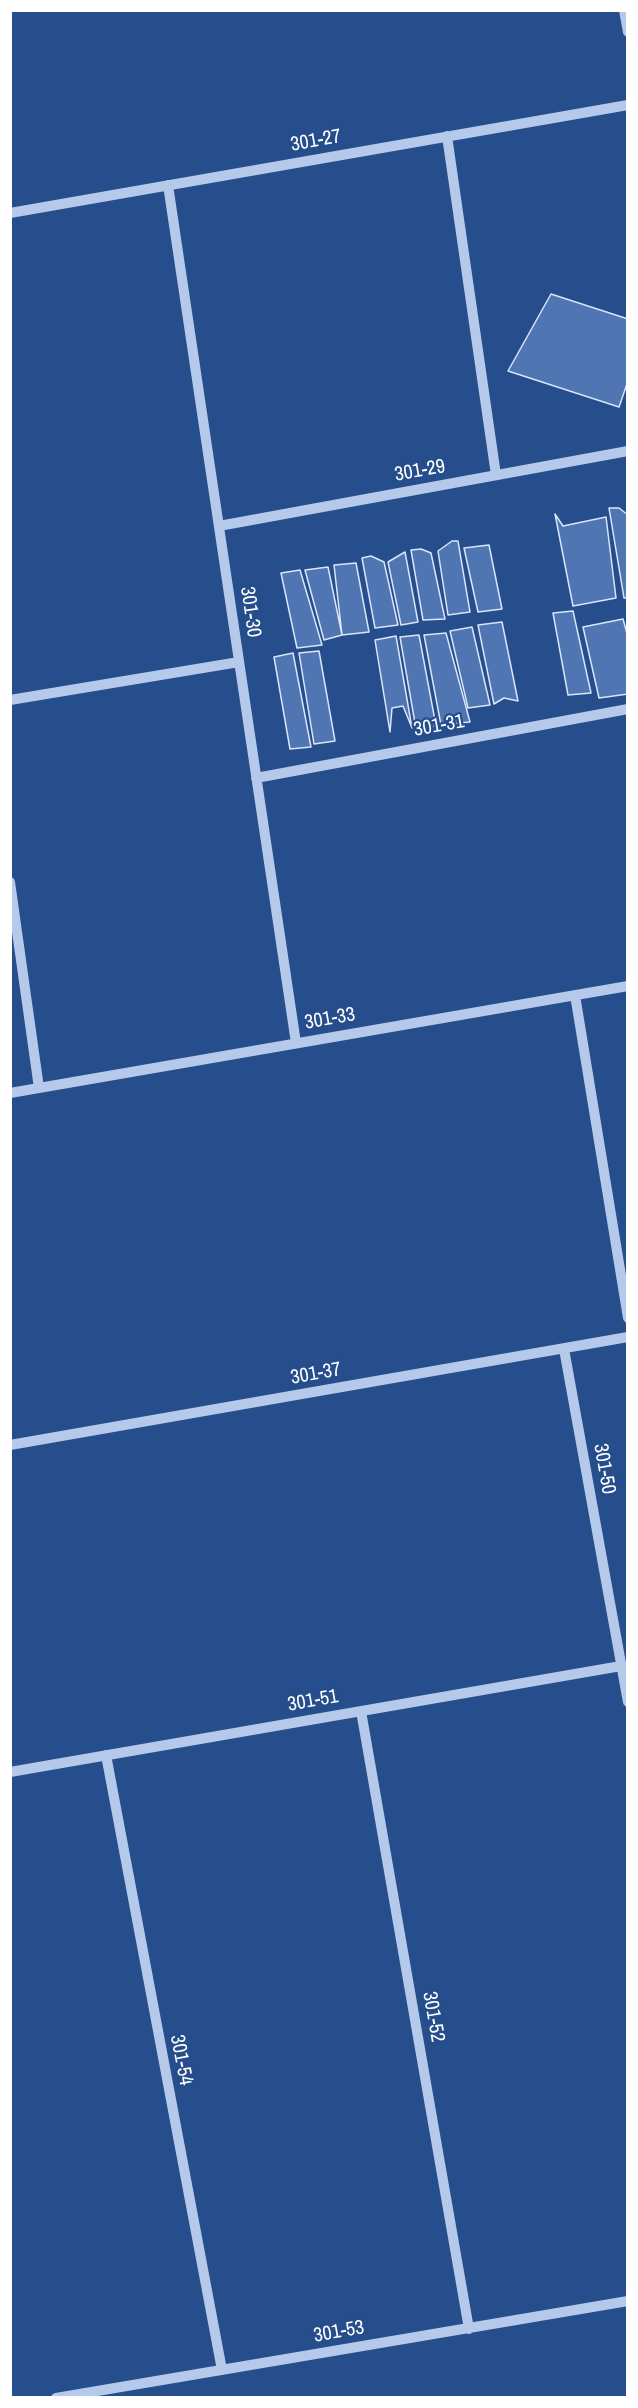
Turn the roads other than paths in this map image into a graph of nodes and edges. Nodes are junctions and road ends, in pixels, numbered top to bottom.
1 (624, 10) edge
2 (627, 32) edge
3 (627, 105) edge
4 (447, 136) junction
5 (168, 185) junction
6 (10, 213) edge
7 (627, 452) edge
8 (496, 476) junction
9 (219, 526) junction
10 (239, 662) junction
11 (10, 700) edge
12 (627, 709) edge
13 (256, 778) junction
14 (10, 882) edge
15 (627, 986) edge
16 (575, 995) junction
17 (296, 1044) junction
18 (39, 1088) junction
19 (10, 1093) edge
20 (627, 1318) edge
21 (627, 1337) edge
22 (564, 1349) junction
23 (10, 1445) edge
24 (621, 1666) junction
25 (627, 1702) edge
26 (361, 1711) junction
27 (106, 1755) junction
28 (10, 1772) edge
29 (627, 2301) edge
30 (469, 2329) junction
31 (222, 2370) junction
32 (56, 2397) edge

1 - 2 street
3 - 4 street, 301-27
4 - 5 street, 301-27
4 - 8 street
5 - 6 street, 301-27
5 - 9 street, 301-30
7 - 8 street, 301-29
8 - 9 street, 301-29
9 - 10 street, 301-30
10 - 11 street
10 - 13 street, 301-30
12 - 13 street, 301-31
13 - 17 street, 301-30
14 - 18 street
15 - 16 street, 301-33
16 - 17 street, 301-33
16 - 20 street
17 - 18 street, 301-33
18 - 19 street, 301-33
21 - 22 street, 301-37
22 - 23 street, 301-37
22 - 24 street, 301-50
24 - 25 street, 301-50
24 - 26 street, 301-51
26 - 27 street, 301-51
26 - 30 street, 301-52
27 - 28 street, 301-51
27 - 31 street, 301-54
29 - 30 street, 301-53
30 - 31 street, 301-53
31 - 32 street, 301-53

